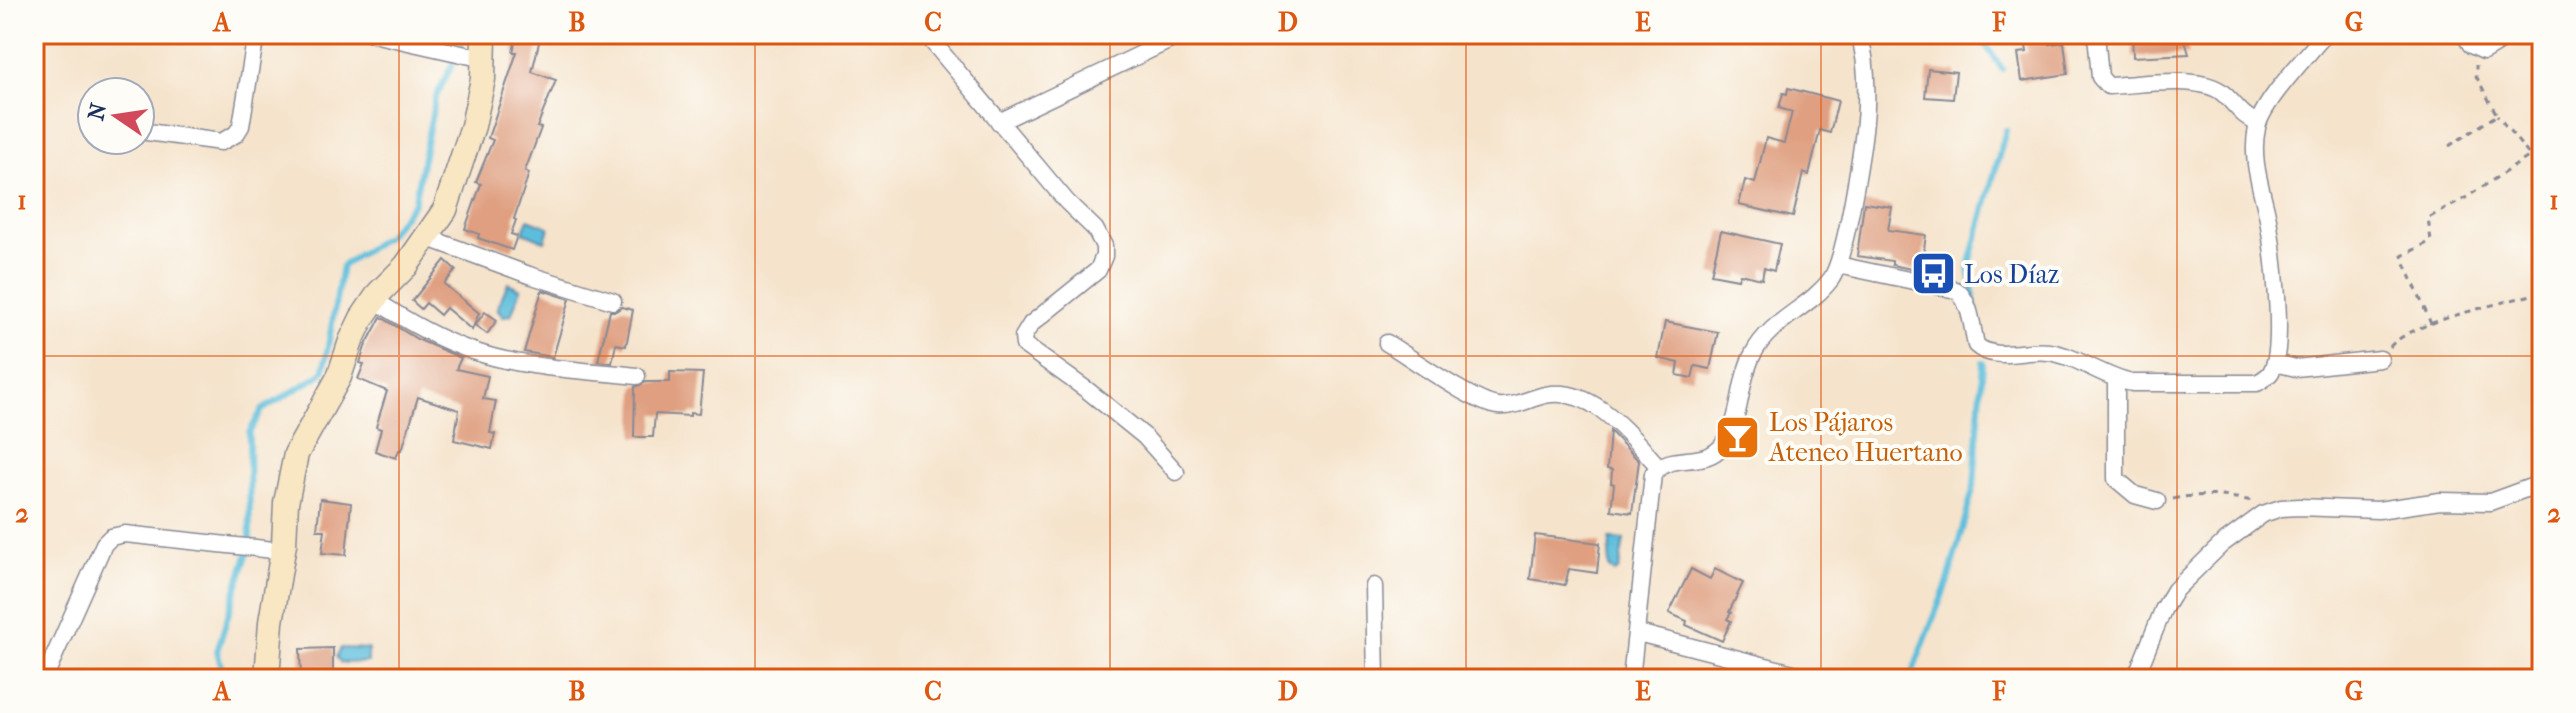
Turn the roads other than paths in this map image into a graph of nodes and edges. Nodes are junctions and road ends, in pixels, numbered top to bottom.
1 (256, 34) edge
2 (373, 34) edge
3 (926, 34) edge
4 (1183, 34) edge
5 (1859, 34) edge
6 (2096, 34) edge
7 (2325, 34) edge
8 (2464, 34) edge
9 (2512, 34) edge
10 (471, 50) edge
11 (999, 122) junction
12 (2258, 123) junction
13 (156, 133) edge
14 (426, 237) junction
15 (1838, 265) junction
16 (375, 300) junction
17 (613, 301) dead end
18 (1387, 343) dead end
19 (2380, 359) road end
20 (2275, 363) junction
21 (637, 376) dead end
22 (2116, 380) junction
23 (1659, 467) junction
24 (1176, 472) dead end
25 (2542, 483) edge
26 (2157, 501) road end
27 (283, 551) junction
28 (1374, 586) dead end
29 (1638, 633) junction
30 (44, 679) edge
31 (267, 679) edge
32 (1376, 679) edge
33 (1631, 679) edge
34 (1816, 679) edge
35 (2135, 679) edge

1 - 13 street
2 - 10 street
3 - 11 street
4 - 11 street
5 - 15 street
6 - 12 street
7 - 12 street
8 - 9 street
10 - 14 main road
11 - 24 street
12 - 20 street
14 - 16 main road
14 - 17 street
15 - 22 street
15 - 23 street
16 - 21 street
16 - 27 main road
18 - 23 street
19 - 20 street
20 - 22 street
22 - 26 street
23 - 29 street
25 - 35 street
27 - 30 street
27 - 31 main road
28 - 32 street
29 - 33 street
29 - 34 street

